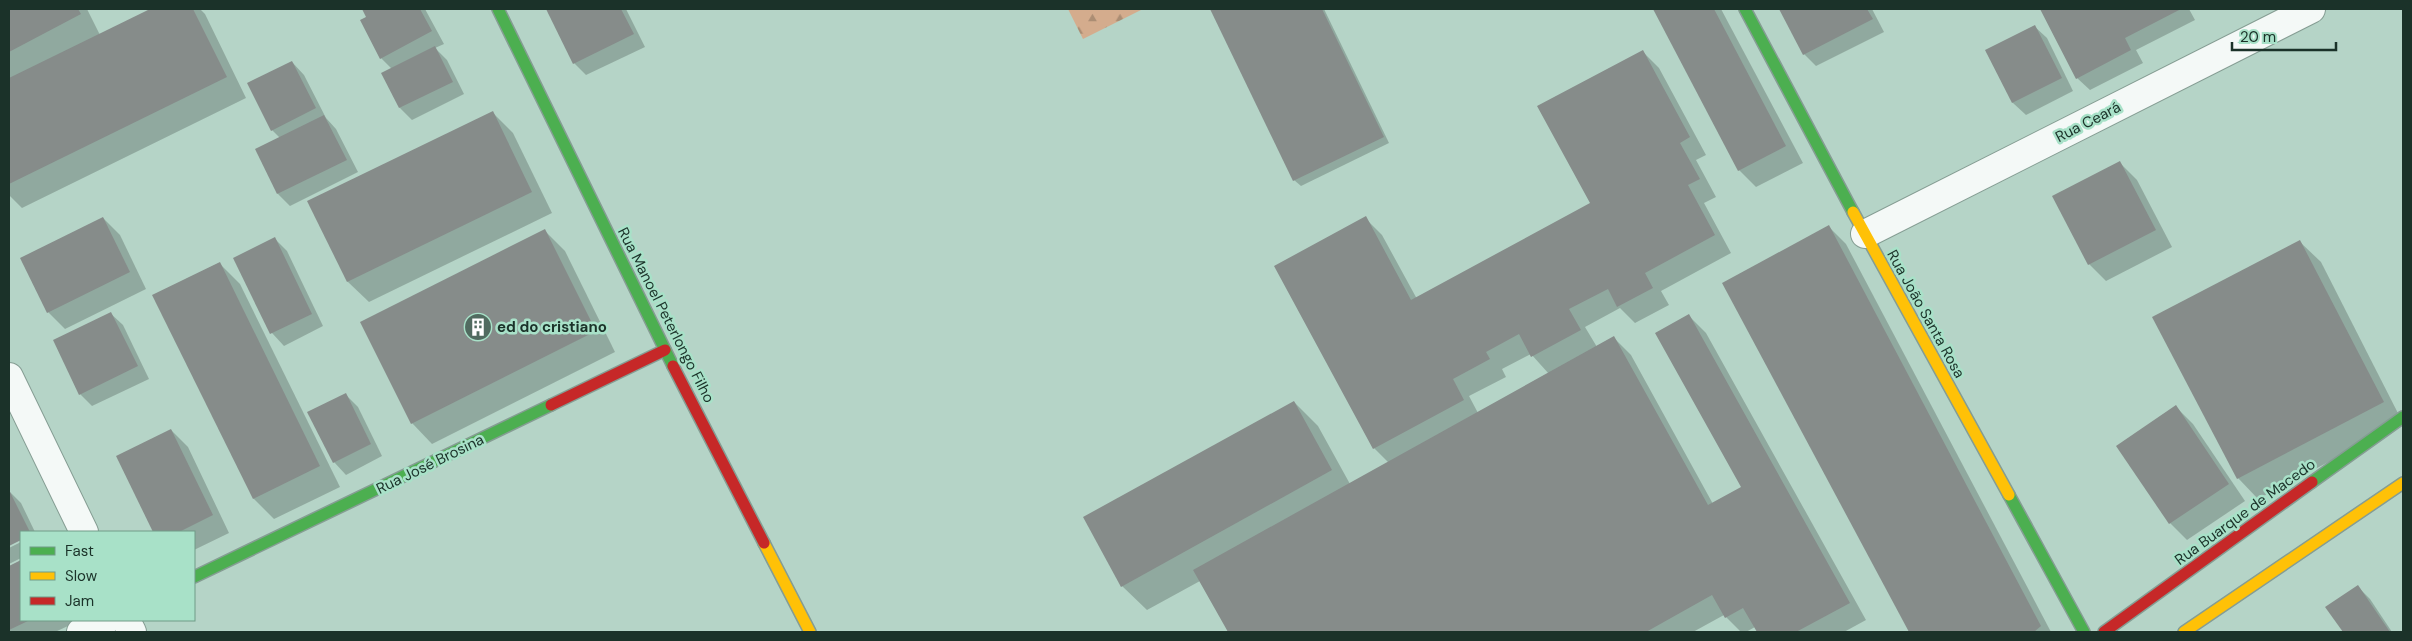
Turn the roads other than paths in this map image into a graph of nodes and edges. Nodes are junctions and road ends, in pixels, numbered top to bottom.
1 (498, 9) edge
2 (1745, 9) edge
3 (2312, 9) edge
4 (1865, 234) junction
5 (665, 350) junction
6 (9, 377) edge
7 (2403, 417) edge
8 (2403, 483) edge
9 (84, 531) edge
10 (195, 578) edge
11 (104, 621) edge
12 (81, 632) edge
13 (810, 632) edge
14 (2084, 632) edge
15 (2104, 632) edge
16 (2184, 632) edge

1 - 5 street, Rua Manoel Peterlongo Filho
2 - 4 street, Rua João Santa Rosa
3 - 4 street, Rua Ceará
4 - 14 street, Rua João Santa Rosa
5 - 10 street, Rua José Brosina
5 - 13 street, Rua Manoel Peterlongo Filho
6 - 9 street
7 - 15 street, Rua Buarque de Macedo
8 - 16 street
11 - 12 street

